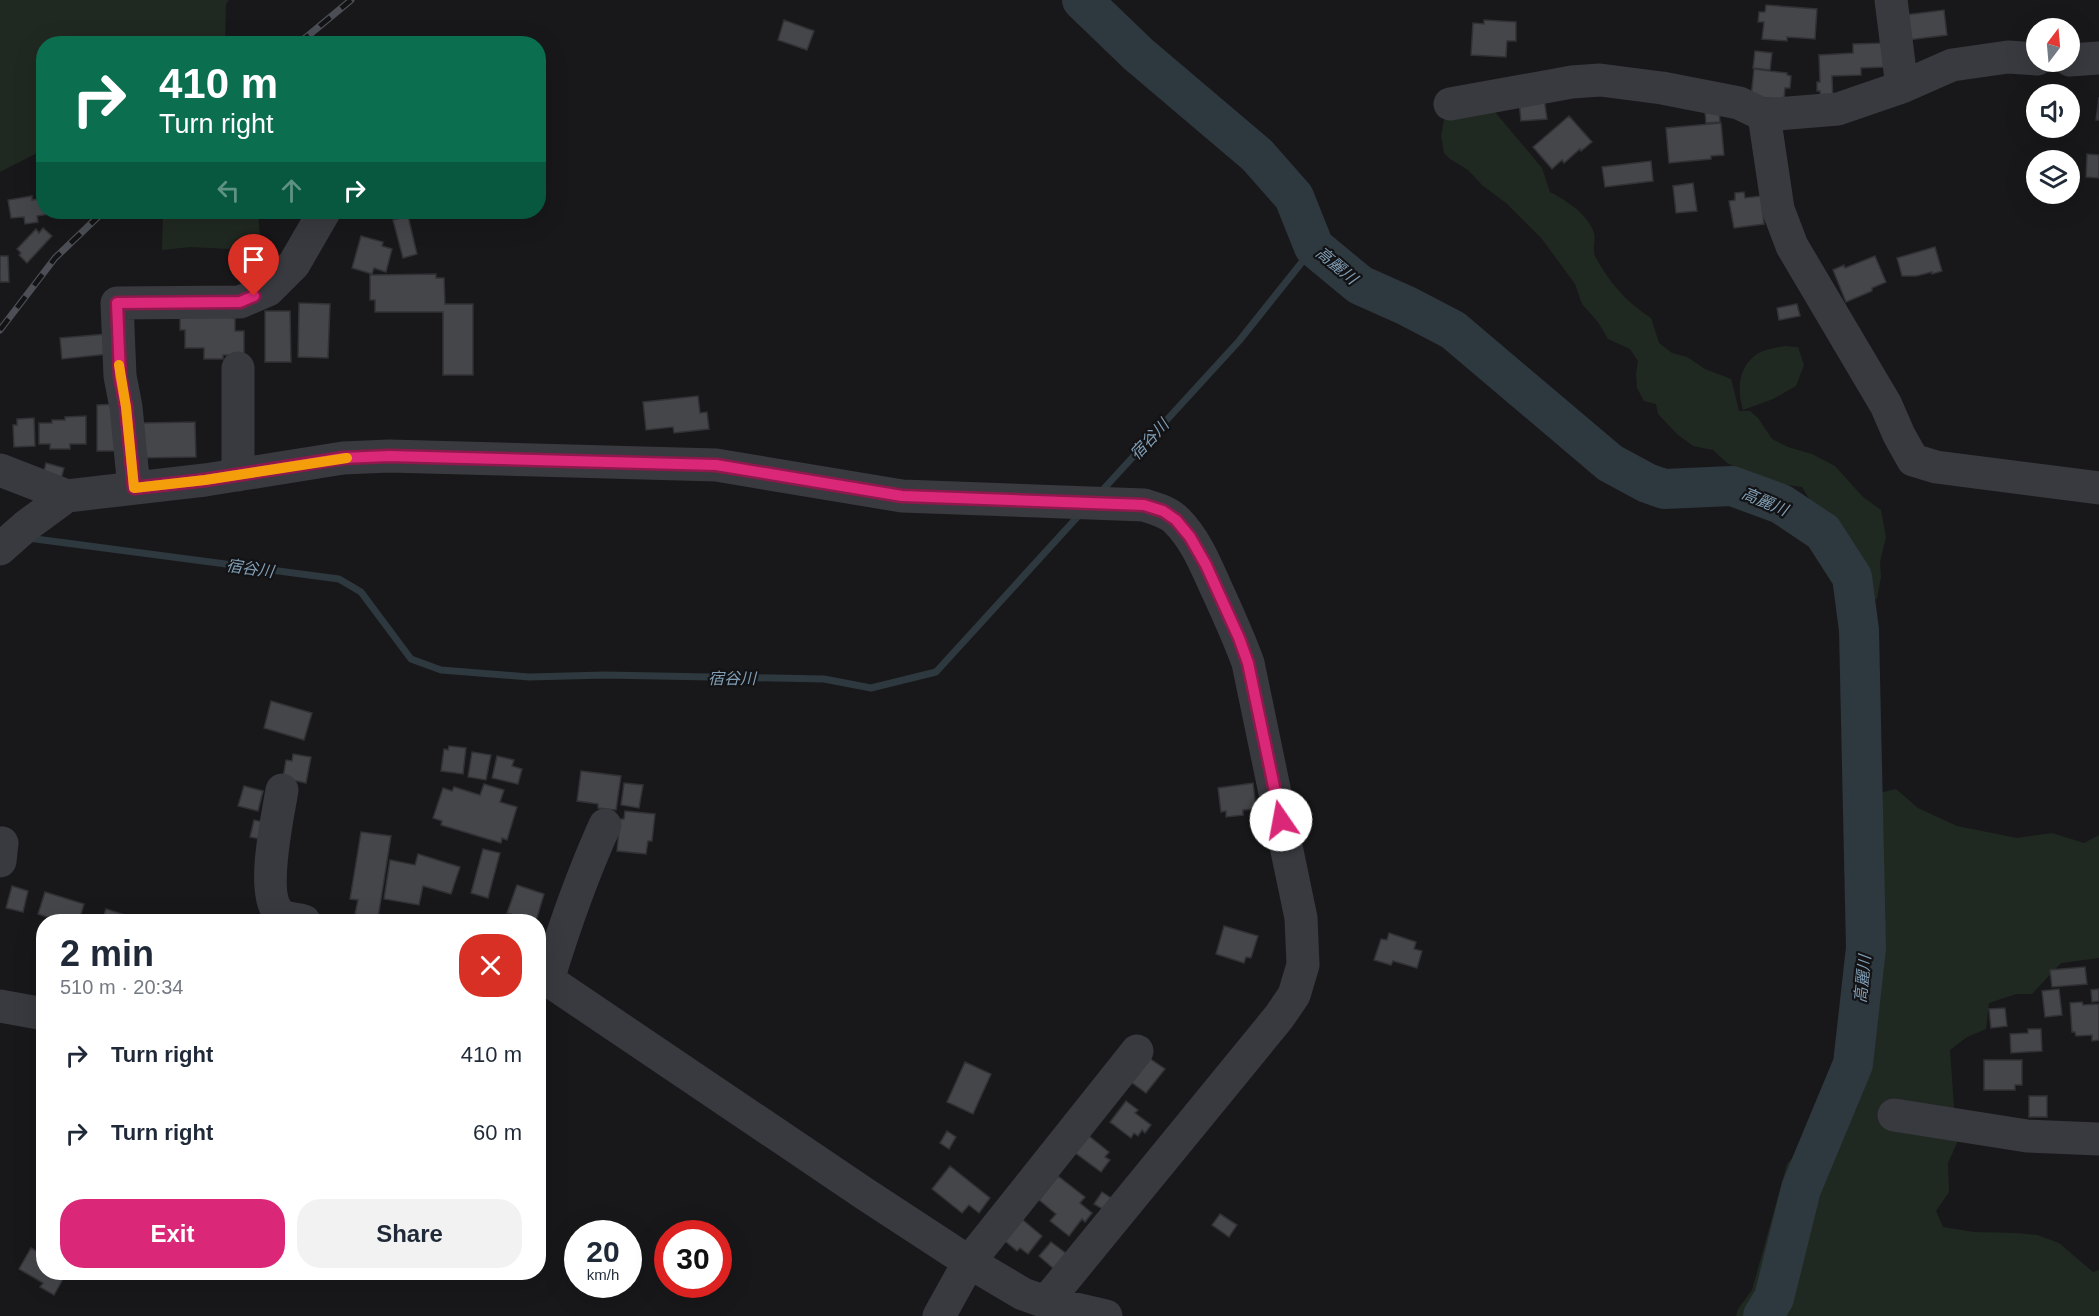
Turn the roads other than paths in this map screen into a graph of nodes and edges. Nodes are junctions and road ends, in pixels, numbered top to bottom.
1 (1891, 0) edge
2 (2026, 58) edge
3 (2099, 58) edge
4 (2080, 59) edge
5 (1902, 87) junction
6 (1450, 104) dead end
7 (1764, 115) junction
8 (320, 219) edge
9 (238, 368) dead end
10 (0, 470) edge
11 (238, 475) junction
12 (134, 488) junction
13 (2099, 488) edge
14 (67, 496) junction
15 (10, 540) edge
16 (282, 790) dead end
17 (605, 825) dead end
18 (280, 914) edge
19 (546, 970) edge
20 (546, 980) edge
21 (0, 1006) edge
22 (36, 1013) edge
23 (1137, 1051) dead end
24 (1894, 1115) dead end
25 (2099, 1139) edge
26 (969, 1262) junction
27 (1046, 1302) junction
28 (939, 1316) edge
29 (1106, 1316) edge

1 - 5 street
2 - 5 street
3 - 4 street
5 - 7 street
6 - 7 street
7 - 13 street
8 - 12 street
9 - 11 street
10 - 14 street
11 - 12 street
11 - 27 street
12 - 14 street
14 - 15 street
16 - 18 street
17 - 19 street
20 - 26 street
21 - 22 street
23 - 26 street
24 - 25 street
26 - 27 street
26 - 28 street
27 - 29 street

